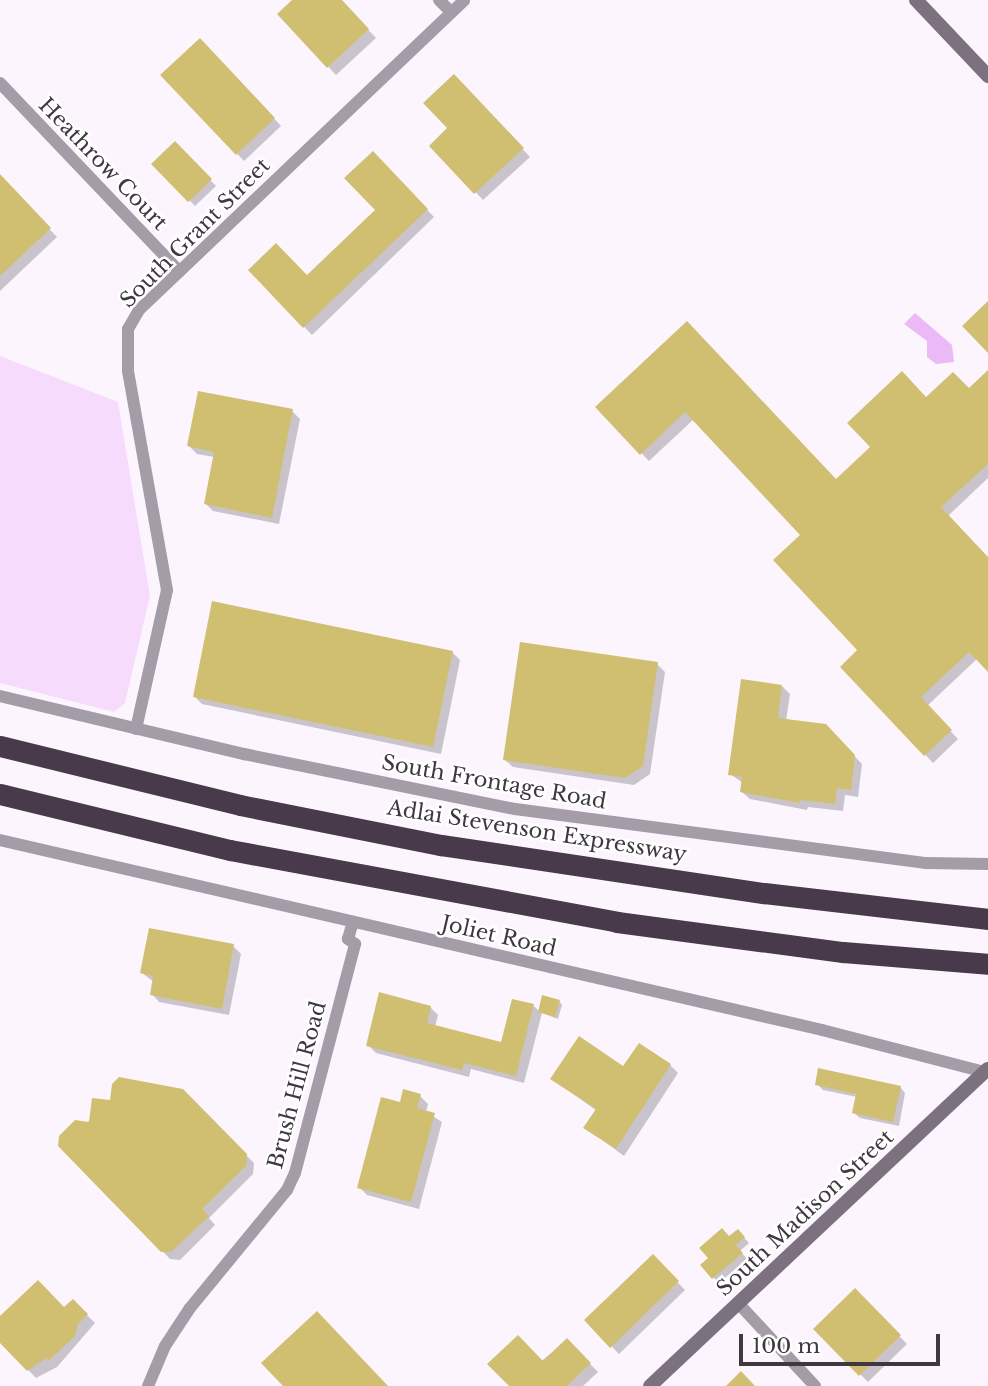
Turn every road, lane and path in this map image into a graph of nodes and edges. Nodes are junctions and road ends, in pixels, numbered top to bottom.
1 (439, 0) edge
2 (464, 0) edge
3 (916, 0) edge
4 (451, 12) junction
5 (988, 76) edge
6 (0, 83) edge
7 (179, 271) junction
8 (0, 696) edge
9 (136, 729) junction
10 (0, 746) edge
11 (0, 794) edge
12 (0, 840) edge
13 (988, 864) edge
14 (988, 919) edge
15 (353, 922) junction
16 (988, 964) edge
17 (987, 1072) edge
18 (739, 1304) junction
19 (148, 1386) edge
20 (650, 1386) edge
21 (815, 1386) edge

1 - 4 street
2 - 4 street, South Grant Street
3 - 5 street
4 - 7 street, South Grant Street
6 - 7 street, Heathrow Court
7 - 9 street, South Grant Street
8 - 9 street, South Frontage Road
9 - 13 street, South Frontage Road
10 - 14 highway, Adlai Stevenson Expressway
11 - 16 highway
12 - 15 street, Joliet Road
15 - 17 street, Joliet Road
15 - 19 street, Brush Hill Road
17 - 18 street, South Madison Street
18 - 20 street, South Madison Street
18 - 21 street

